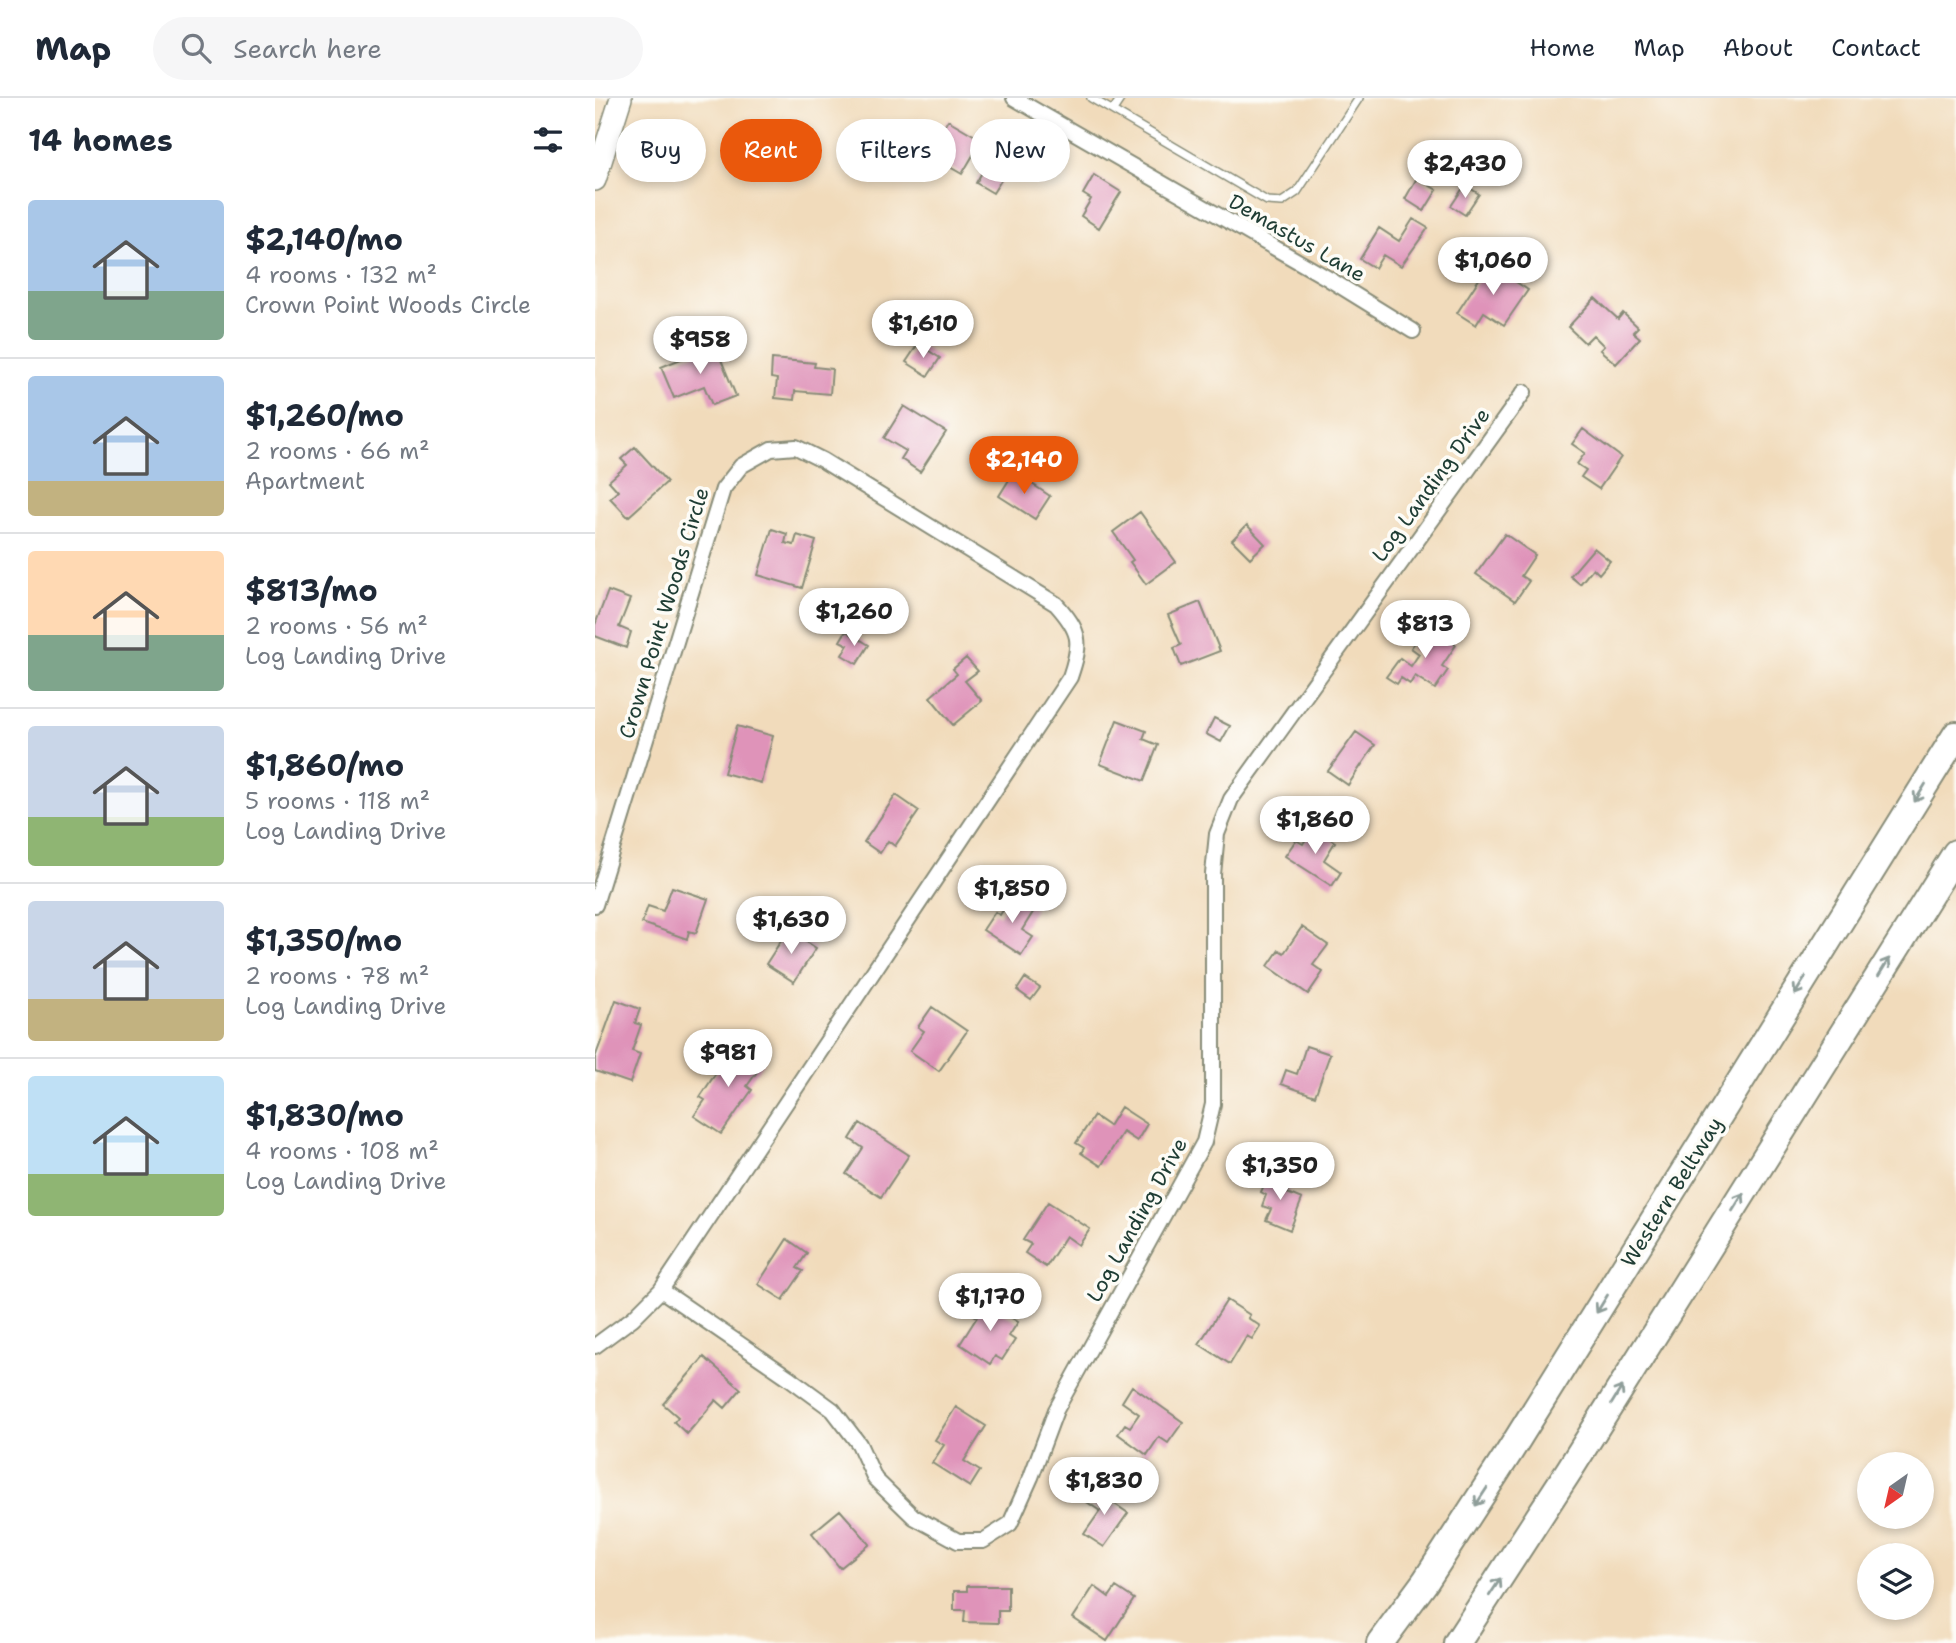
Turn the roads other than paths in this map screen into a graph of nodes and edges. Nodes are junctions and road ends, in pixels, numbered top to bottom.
1 (621, 98) edge
2 (1014, 98) edge
3 (1091, 98) edge
4 (1121, 98) edge
5 (1359, 98) edge
6 (1113, 110) junction
7 (595, 180) edge
8 (1413, 331) dead end
9 (1524, 392) dead end
10 (1956, 735) edge
11 (1956, 853) edge
12 (595, 905) edge
13 (661, 1290) junction
14 (595, 1346) edge
15 (1380, 1643) edge
16 (1457, 1643) edge

1 - 7 main road
2 - 8 street, Demastus Lane
3 - 6 lane
4 - 6 lane
5 - 6 lane
9 - 13 street, Log Landing Drive
10 -> 15 highway, Western Beltway
16 -> 11 highway
12 - 13 street, Crown Point Woods Circle
13 - 14 street, Crown Point Woods Circle

